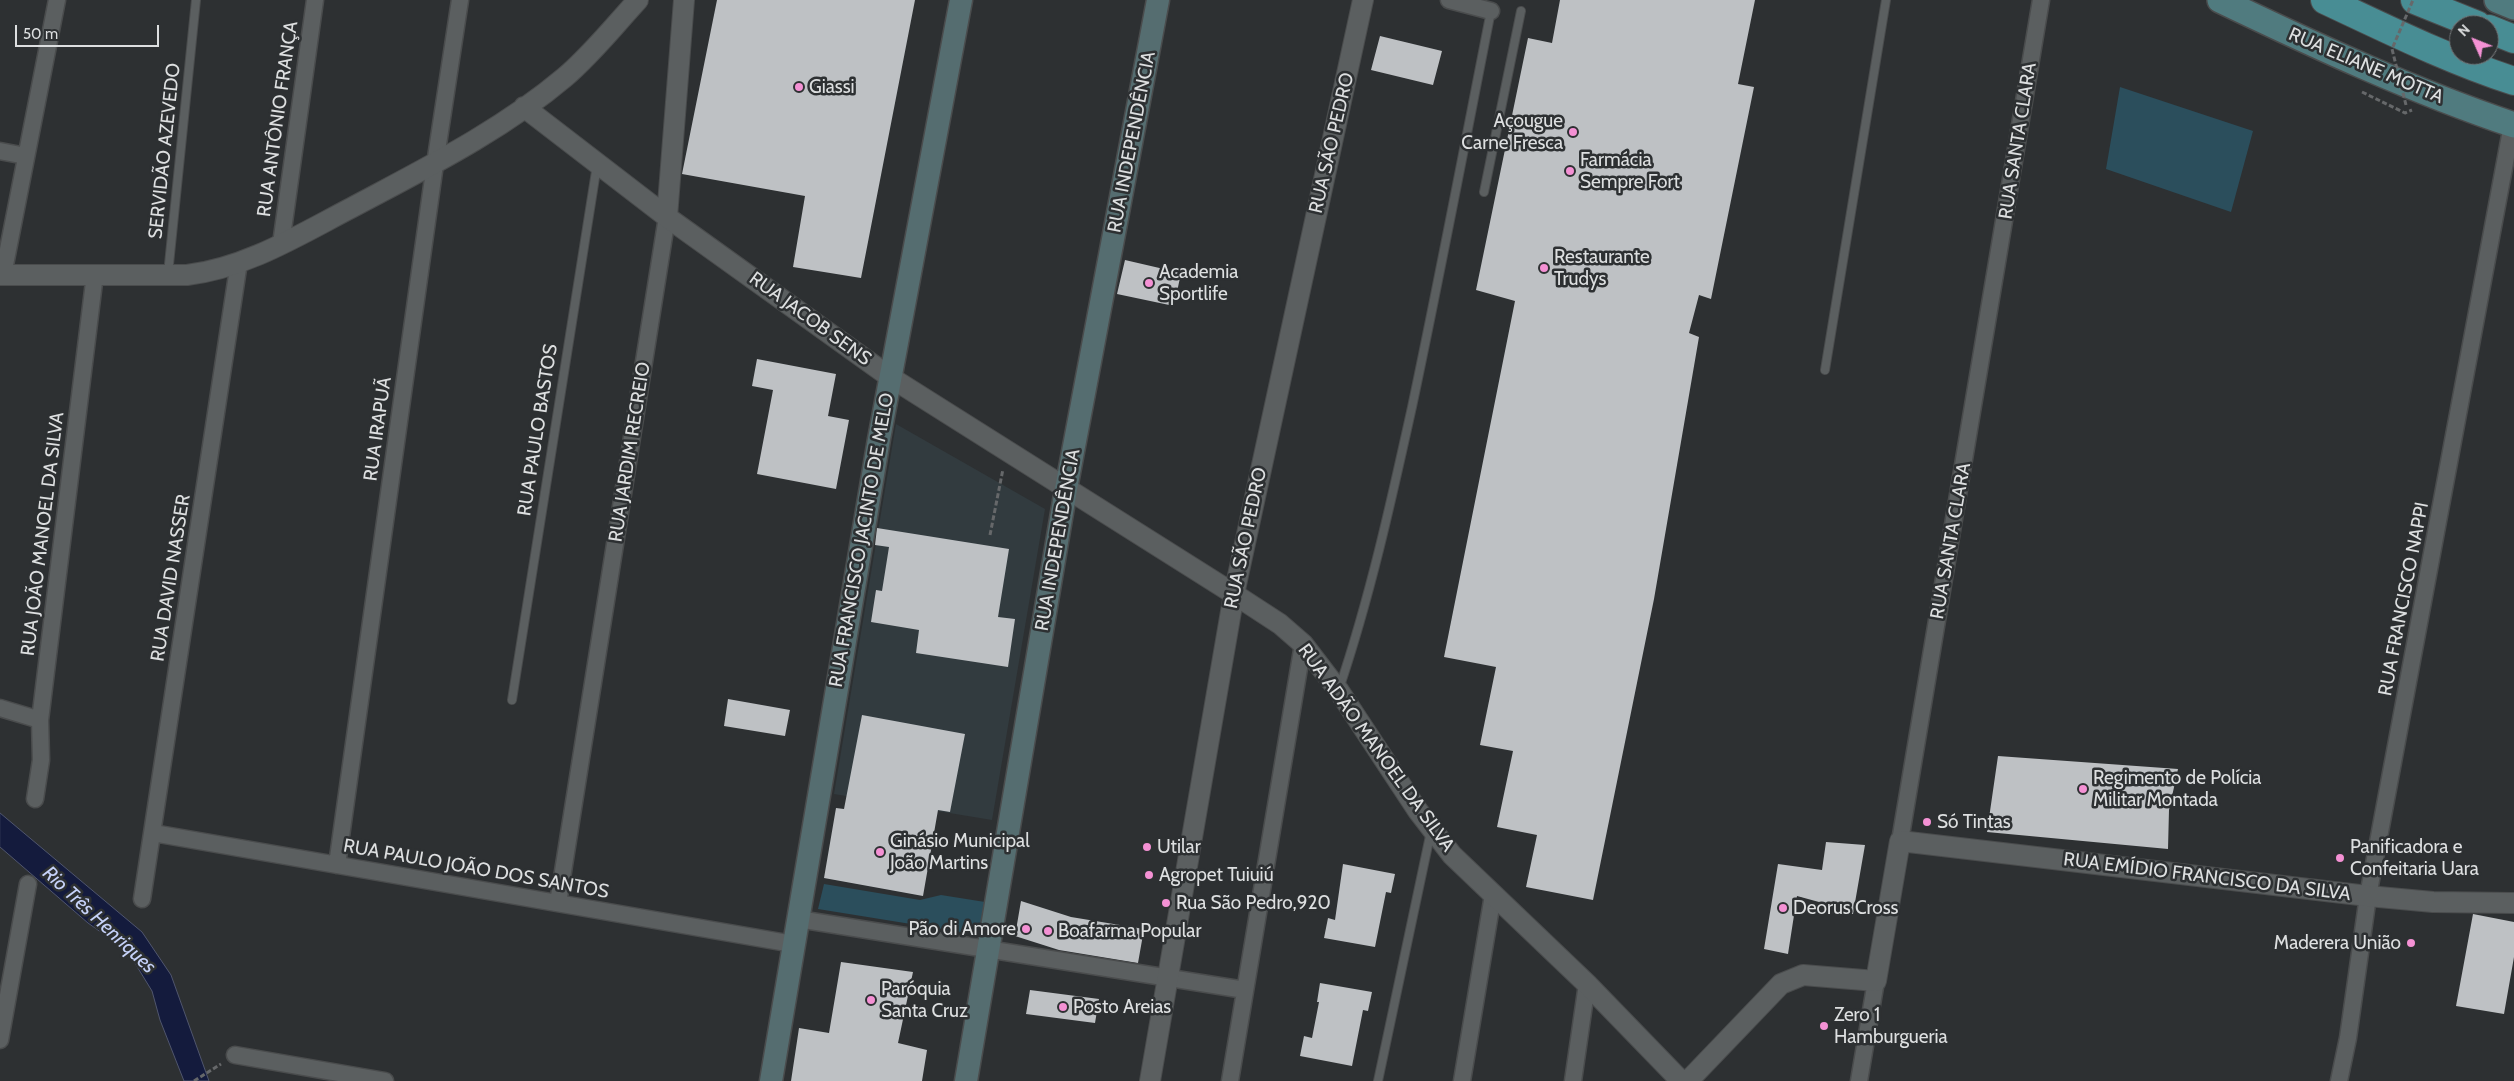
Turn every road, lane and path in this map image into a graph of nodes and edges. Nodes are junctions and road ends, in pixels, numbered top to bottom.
1 (57, 0) edge
2 (196, 0) edge
3 (315, 0) edge
4 (460, 0) edge
5 (638, 0) edge
6 (684, 0) edge
7 (961, 0) edge
8 (1158, 0) edge
9 (1363, 0) edge
10 (1449, 0) edge
11 (1886, 0) edge
12 (2041, 0) edge
13 (2220, 0) edge
14 (2325, 0) edge
15 (2414, 0) edge
16 (2497, 0) edge
17 (2514, 7) edge
18 (1491, 11) joint
19 (1521, 11) dead end
20 (2452, 15) edge
21 (2499, 34) edge
22 (2514, 39) edge
23 (2486, 72) junction
24 (2514, 81) edge
25 (2514, 87) edge
26 (2406, 105) dead end
27 (524, 107) junction
28 (2513, 125) edge
29 (0, 150) edge
30 (26, 156) junction
31 (435, 164) junction
32 (597, 165) junction
33 (1484, 192) dead end
34 (667, 217) junction
35 (281, 244) junction
36 (239, 262) junction
37 (95, 274) junction
38 (1, 275) edge
39 (168, 276) junction
40 (1825, 370) dead end
41 (890, 377) junction
42 (1007, 451) junction
43 (1066, 489) junction
44 (990, 535) dead end
45 (1234, 594) junction
46 (1303, 644) junction
47 (1339, 691) junction
48 (512, 700) dead end
49 (0, 708) edge
50 (40, 720) junction
51 (35, 799) dead end
52 (1431, 828) junction
53 (153, 833) junction
54 (1900, 841) junction
55 (338, 865) junction
56 (28, 884) dead end
57 (1493, 895) junction
58 (2368, 896) junction
59 (142, 899) dead end
60 (558, 903) junction
61 (2514, 903) edge
62 (798, 919) junction
63 (794, 944) junction
64 (988, 948) junction
65 (1167, 978) junction
66 (1876, 981) junction
67 (1587, 984) junction
68 (1245, 990) junction
69 (0, 1040) edge
70 (235, 1055) dead end
71 (215, 1068) dead end
72 (366, 1079) edge
73 (194, 1081) edge
74 (386, 1081) edge
75 (771, 1081) edge
76 (966, 1081) edge
77 (1150, 1081) edge
78 (1230, 1081) edge
79 (1378, 1081) edge
80 (1462, 1081) edge
81 (1573, 1081) edge
82 (1682, 1081) edge
83 (1688, 1081) edge
84 (1859, 1081) edge
85 (2339, 1081) edge

1 - 30 street
2 - 39 lane, SERVIDÃO AZEVEDO
3 - 35 street, RUA ANTÔNIO FRANÇA
4 - 31 street, RUA IRAPUÃ
5 - 27 street
6 - 34 street, RUA JARDIM RECREIO
7 - 41 main road, RUA FRANCISCO JACINTO DE MELO
8 - 43 main road, RUA INDEPENDÊNCIA
9 - 45 street, RUA SÃO PEDRO
10 - 18 street
11 - 40 lane
12 - 54 street, RUA SANTA CLARA
13 - 28 main road, RUA ELIANE MOTTA
14 - 23 highway
15 - 20 highway
15 - 26 path, bridge
16 - 17 main road
18 - 47 lane
19 - 33 lane
21 - 22 highway
23 - 24 highway
23 - 25 highway
27 - 31 street
27 - 32 street, RUA JACOB SENS
28 - 58 street, RUA FRANCISCO NAPPI
29 - 30 street
30 - 38 street
31 - 35 street
31 - 55 street, RUA IRAPUÃ
32 - 34 street, RUA JACOB SENS
32 - 48 lane, RUA PAULO BASTOS
34 - 41 street, RUA JACOB SENS
34 - 60 street, RUA JARDIM RECREIO
35 - 36 street
36 - 39 street
36 - 53 street, RUA DAVID NASSER
37 - 38 street
37 - 39 street
37 - 50 street, RUA JOÃO MANOEL DA SILVA
41 - 42 street, RUA JACOB SENS
41 - 62 main road, RUA FRANCISCO JACINTO DE MELO
42 - 43 street, RUA JACOB SENS
42 - 44 path
43 - 45 street, RUA JACOB SENS
43 - 64 main road, RUA INDEPENDÊNCIA
45 - 46 street, RUA ADÃO MANOEL DA SILVA
45 - 65 street, RUA SÃO PEDRO
46 - 47 street, RUA ADÃO MANOEL DA SILVA
46 - 68 street
47 - 52 street, RUA ADÃO MANOEL DA SILVA
49 - 50 street
50 - 51 street, RUA JOÃO MANOEL DA SILVA
52 - 57 street, RUA ADÃO MANOEL DA SILVA
52 - 79 lane
53 - 55 street, RUA PAULO JOÃO DOS SANTOS
53 - 59 street, RUA DAVID NASSER
54 - 58 street, RUA EMÍDIO FRANCISCO DA SILVA
54 - 66 street, RUA SANTA CLARA
55 - 60 street, RUA PAULO JOÃO DOS SANTOS
56 - 69 street
57 - 67 street, RUA ADÃO MANOEL DA SILVA
57 - 80 street
58 - 61 street, RUA EMÍDIO FRANCISCO DA SILVA
58 - 85 street, RUA FRANCISCO NAPPI
60 - 63 street, RUA PAULO JOÃO DOS SANTOS
62 - 63 main road, RUA FRANCISCO JACINTO DE MELO
62 - 64 street
63 - 75 main road, RUA FRANCISCO JACINTO DE MELO
64 - 65 street
64 - 76 main road, RUA INDEPENDÊNCIA
65 - 68 street
65 - 77 street, RUA SÃO PEDRO
66 - 83 street
66 - 84 street, RUA SANTA CLARA
67 - 81 street
67 - 82 street, RUA ADÃO MANOEL DA SILVA
68 - 78 street
70 - 72 street
71 - 73 path
72 - 74 street

